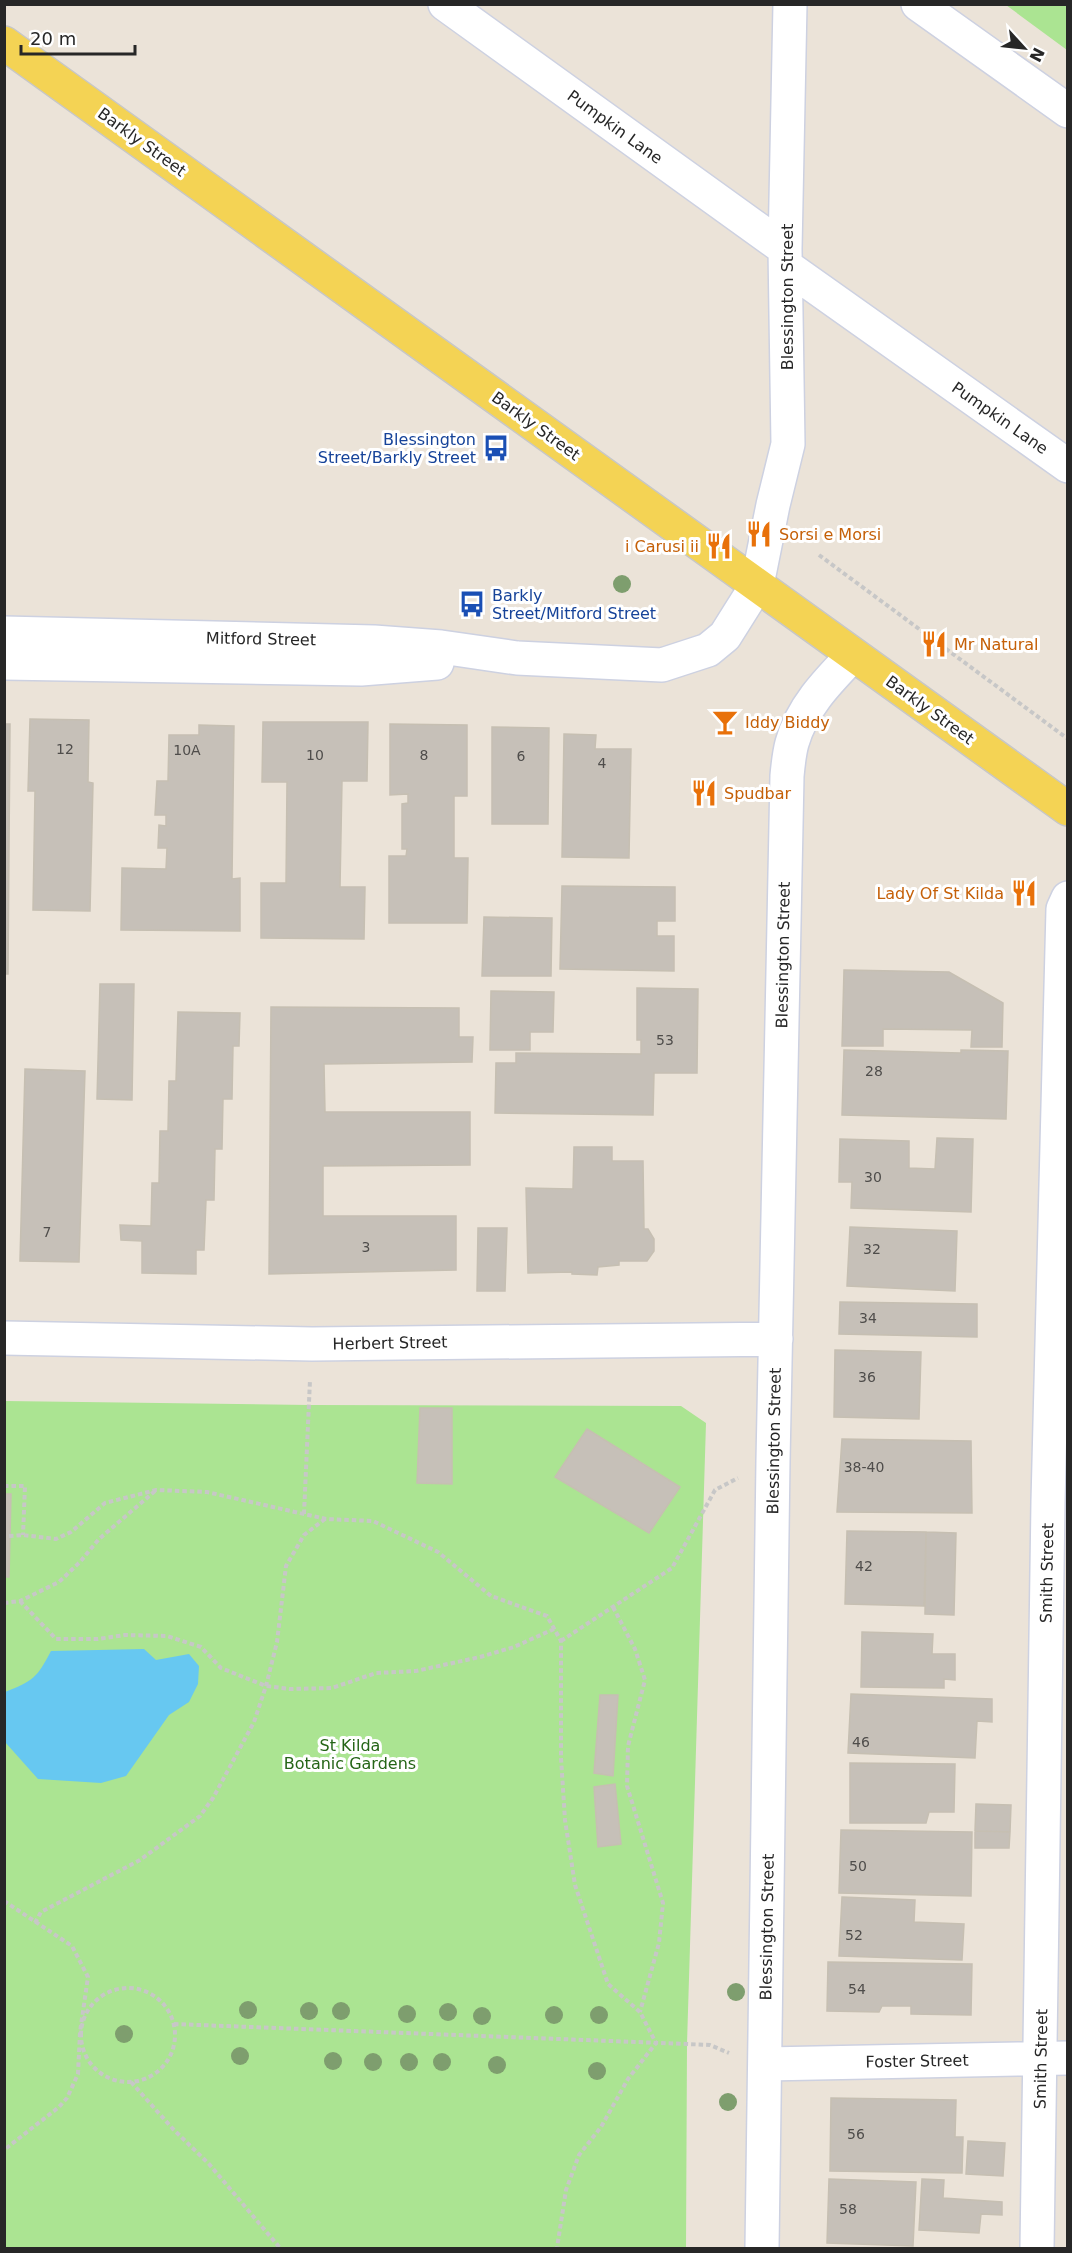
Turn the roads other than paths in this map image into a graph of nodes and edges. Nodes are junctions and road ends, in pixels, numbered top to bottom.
1 (445, 4) edge
2 (790, 4) edge
3 (918, 4) edge
4 (4, 43) edge
5 (1068, 111) edge
6 (785, 258) junction
7 (1068, 466) edge
8 (757, 585) junction
9 (4, 633) edge
10 (342, 655) junction
11 (853, 655) junction
12 (4, 663) edge
13 (1068, 809) edge
14 (1068, 898) edge
15 (4, 1338) edge
16 (776, 1339) junction
17 (1054, 2058) edge
18 (766, 2064) junction
19 (762, 2248) edge
20 (1037, 2248) edge

1 - 6 street, Pumpkin Lane
2 - 6 street, Blessington Street
3 - 5 street
4 - 8 main road, Barkly Street
6 - 7 street, Pumpkin Lane
6 - 8 street, Blessington Street
8 - 10 street, Mitford Street
8 - 11 main road, Barkly Street
9 - 10 street, Mitford Street
10 - 12 street, Mitford Street
11 - 13 main road, Barkly Street
11 - 16 street, Blessington Street
14 - 17 street, Smith Street
15 - 16 street, Herbert Street
16 - 18 street, Blessington Street
17 - 18 street, Foster Street
17 - 20 street, Smith Street
18 - 19 street, Blessington Street

